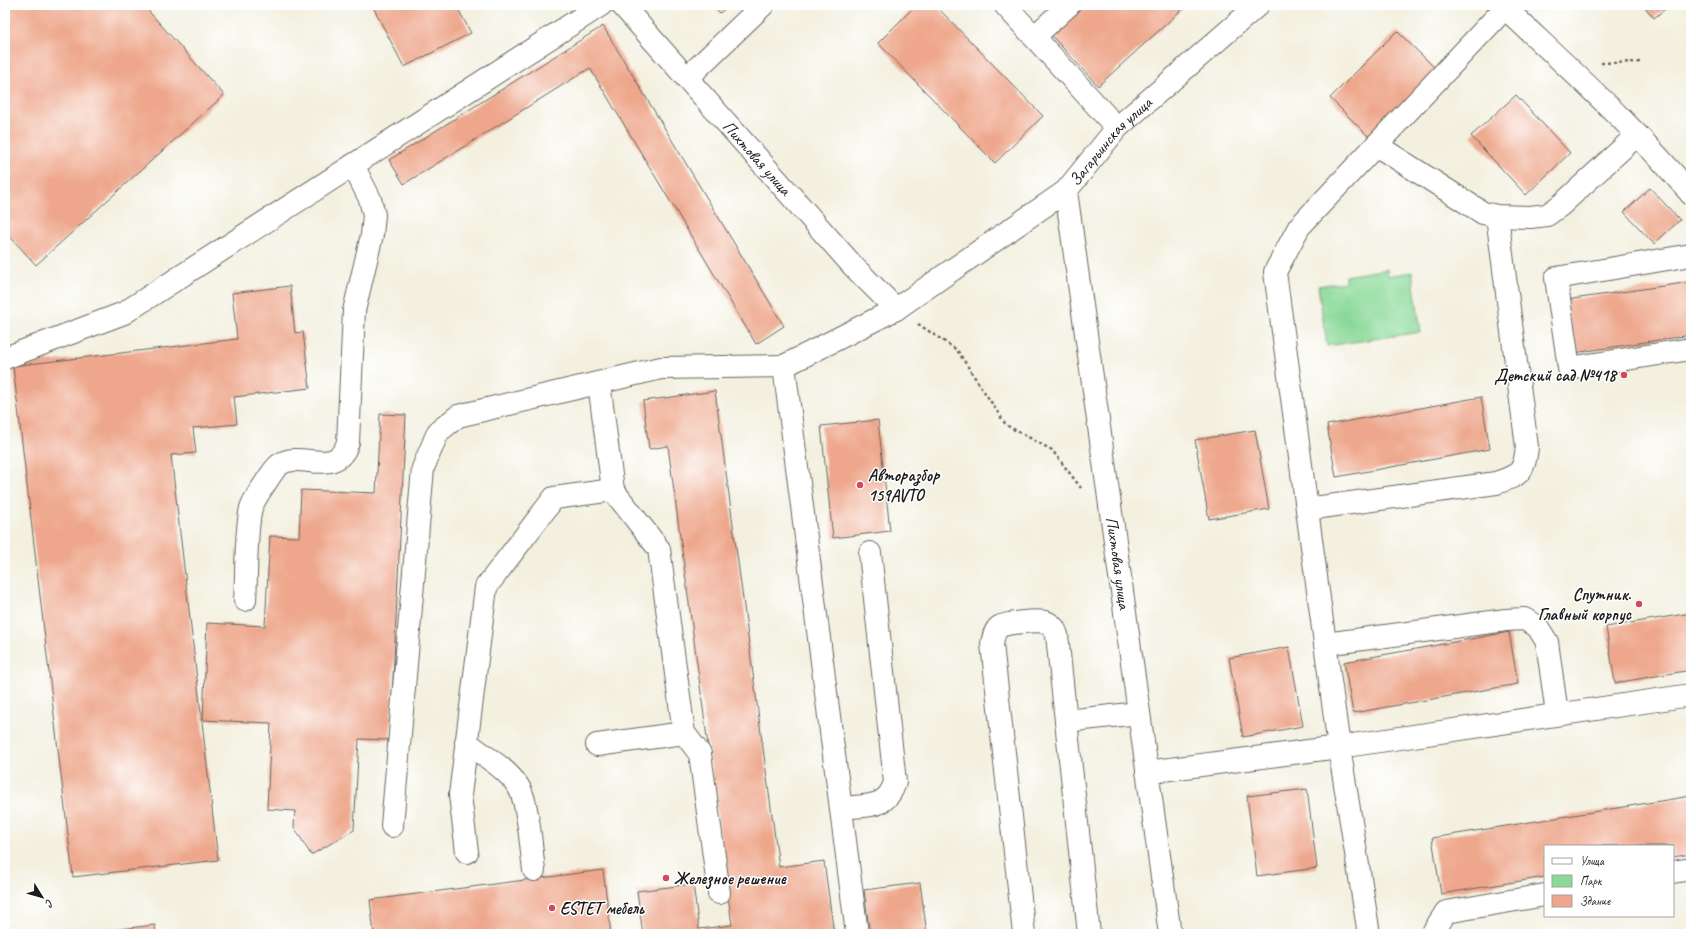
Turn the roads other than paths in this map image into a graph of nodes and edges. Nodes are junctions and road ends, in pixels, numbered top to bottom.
1 (601, 5) edge
2 (622, 5) edge
3 (763, 5) edge
4 (1005, 5) edge
5 (1069, 5) edge
6 (1258, 5) edge
7 (1503, 6) edge
8 (1034, 37) junction
9 (687, 78) junction
10 (1117, 128) junction
11 (1637, 135) junction
12 (1376, 145) junction
13 (353, 165) junction
14 (1066, 191) junction
15 (1691, 194) edge
16 (1497, 216) junction
17 (1691, 255) edge
18 (896, 309) junction
19 (1691, 349) edge
20 (5, 358) edge
21 (784, 366) junction
22 (599, 383) junction
23 (613, 490) junction
24 (1307, 509) junction
25 (870, 553) dead end
26 (245, 600) dead end
27 (1325, 644) junction
28 (1691, 695) edge
29 (1139, 714) junction
30 (1557, 714) junction
31 (1066, 721) junction
32 (684, 733) junction
33 (466, 742) junction
34 (597, 745) dead end
35 (1339, 747) junction
36 (1146, 772) junction
37 (841, 808) junction
38 (392, 826) dead end
39 (467, 852) dead end
40 (1691, 869) edge
41 (534, 870) dead end
42 (1674, 872) edge
43 (719, 893) dead end
44 (1544, 895) edge
45 (857, 934) edge
46 (1024, 934) edge
47 (1089, 934) edge
48 (1170, 934) edge
49 (1369, 934) edge
50 (1432, 934) edge

1 - 13 main road
2 - 9 main road, Пихтовая улица
3 - 9 main road
4 - 8 main road
5 - 8 main road
6 - 10 main road, Загарьинская улица
7 - 11 main road
7 - 12 main road
8 - 10 main road
9 - 18 main road, Пихтовая улица
10 - 14 main road, Загарьинская улица
11 - 15 main road
11 - 16 main road
12 - 16 main road
12 - 24 main road
13 - 20 main road
13 - 26 main road
14 - 18 main road, Загарьинская улица
14 - 29 main road, Пихтовая улица
16 - 24 main road
17 - 19 main road
18 - 21 main road, Загарьинская улица
21 - 22 main road
21 - 37 main road
22 - 23 main road
22 - 38 main road
23 - 32 main road
23 - 33 main road
24 - 27 main road
25 - 37 main road
27 - 30 main road
27 - 35 main road
28 - 30 main road
29 - 31 main road
29 - 36 main road, Пихтовая улица
30 - 35 main road
31 - 46 main road
31 - 47 main road
32 - 34 main road
32 - 43 main road
33 - 39 main road
33 - 41 main road
35 - 36 main road
35 - 49 main road
36 - 48 main road, Пихтовая улица
37 - 45 main road
40 - 42 main road
44 - 50 main road

